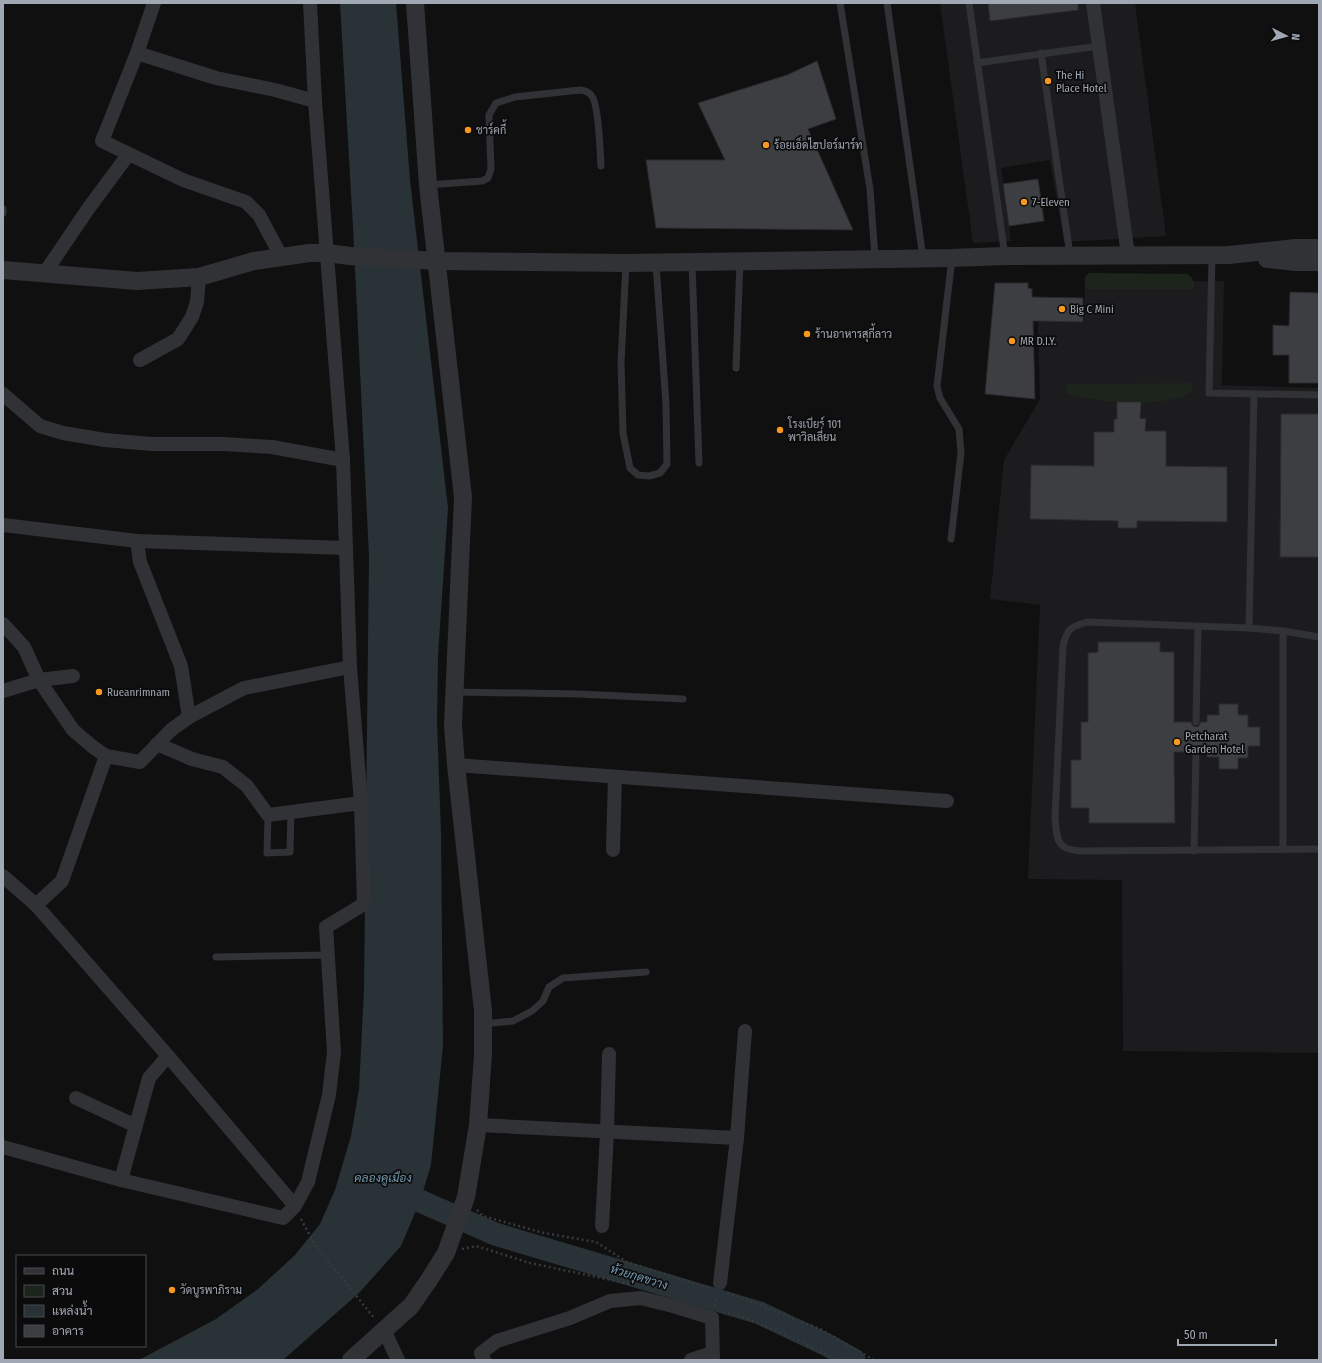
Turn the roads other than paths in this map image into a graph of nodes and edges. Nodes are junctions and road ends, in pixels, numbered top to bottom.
1 (154, 3) edge
2 (310, 3) edge
3 (415, 3) edge
4 (840, 3) edge
5 (887, 3) edge
6 (969, 3) edge
7 (1093, 3) edge
8 (1099, 46) junction
9 (137, 53) junction
10 (1041, 53) junction
11 (977, 62) junction
12 (315, 101) junction
13 (128, 155) junction
14 (601, 166) dead end
15 (428, 185) junction
16 (3, 209) edge
17 (3, 213) edge
18 (1319, 248) edge
19 (327, 253) junction
20 (1070, 255) junction
21 (1128, 255) junction
22 (1220, 255) junction
23 (281, 256) junction
24 (1005, 256) junction
25 (923, 258) junction
26 (952, 258) junction
27 (876, 259) junction
28 (432, 260) junction
29 (692, 262) junction
30 (740, 262) junction
31 (1319, 262) edge
32 (626, 263) junction
33 (656, 263) junction
34 (3, 270) edge
35 (44, 274) junction
36 (199, 276) junction
37 (140, 360) dead end
38 (736, 368) dead end
39 (3, 394) edge
40 (1254, 394) junction
41 (1319, 395) edge
42 (343, 460) junction
43 (699, 463) dead end
44 (3, 525) edge
45 (951, 539) dead end
46 (137, 540) junction
47 (346, 548) junction
48 (3, 624) edge
49 (1198, 627) junction
50 (1249, 628) junction
51 (1283, 631) junction
52 (1319, 637) edge
53 (350, 667) junction
54 (73, 676) dead end
55 (39, 680) junction
56 (3, 691) edge
57 (455, 692) junction
58 (683, 699) dead end
59 (189, 717) junction
60 (1196, 722) dead end
61 (157, 744) junction
62 (1196, 752) dead end
63 (106, 756) junction
64 (456, 764) junction
65 (615, 777) junction
66 (947, 801) dead end
67 (361, 803) junction
68 (291, 812) junction
69 (268, 815) junction
70 (1319, 849) edge
71 (613, 850) dead end
72 (1283, 850) junction
73 (1194, 851) junction
74 (3, 876) edge
75 (36, 905) junction
76 (328, 955) junction
77 (216, 957) dead end
78 (646, 972) dead end
79 (483, 1024) junction
80 (744, 1031) dead end
81 (609, 1054) dead end
82 (168, 1056) junction
83 (76, 1098) dead end
84 (478, 1125) junction
85 (136, 1126) junction
86 (607, 1133) junction
87 (736, 1138) junction
88 (3, 1147) edge
89 (121, 1180) junction
90 (295, 1206) junction
91 (602, 1226) dead end
92 (719, 1289) road end
93 (384, 1330) junction
94 (713, 1357) edge
95 (351, 1360) edge
96 (398, 1360) edge
97 (484, 1360) edge
98 (691, 1360) edge

1 - 9 street
2 - 12 street
3 - 15 street
4 - 27 lane
5 - 25 lane
6 - 11 lane
7 - 8 street
8 - 10 lane
8 - 21 street
9 - 12 street
9 - 13 street
10 - 11 lane
10 - 20 lane
11 - 24 lane
12 - 19 street
13 - 23 street
13 - 35 street
14 - 15 lane
15 - 28 street
16 - 17 lane
18 - 22 street
19 - 23 street
19 - 28 street
19 - 42 street
20 - 21 street
20 - 24 street
21 - 22 street
22 - 31 street
22 - 40 lane
23 - 36 street
24 - 26 street
25 - 26 street
25 - 27 street
26 - 45 lane
27 - 30 street
28 - 32 street
28 - 57 street
29 - 30 street
29 - 33 street
29 - 43 lane
30 - 38 lane
32 - 33 street
32 - 33 lane
34 - 35 street
35 - 36 street
36 - 37 street
39 - 42 street
40 - 41 lane
40 - 50 lane
42 - 47 street
44 - 46 street
46 - 47 street
46 - 59 street
47 - 53 street
48 - 55 street
49 - 50 lane
49 - 60 lane
49 - 73 lane
50 - 51 lane
51 - 52 lane
51 - 72 lane
53 - 59 street
53 - 67 street
54 - 55 street
55 - 56 street
55 - 63 street
57 - 58 lane
57 - 64 street
59 - 61 street
61 - 63 street
61 - 69 street
62 - 73 lane
63 - 75 street
64 - 65 street
64 - 79 street
65 - 66 street
65 - 71 street
67 - 68 street
67 - 76 street
68 - 69 street
68 - 69 lane
70 - 72 lane
72 - 73 lane
74 - 75 street
75 - 82 street
76 - 77 lane
76 - 90 street
78 - 79 lane
79 - 84 street
80 - 87 street
81 - 86 street
82 - 85 street
82 - 90 street
83 - 85 street
84 - 86 street
84 - 93 street
85 - 89 street
86 - 87 street
86 - 91 street
87 - 92 street
88 - 89 street
89 - 90 street
93 - 95 street
93 - 96 street
94 - 97 street
94 - 98 street

